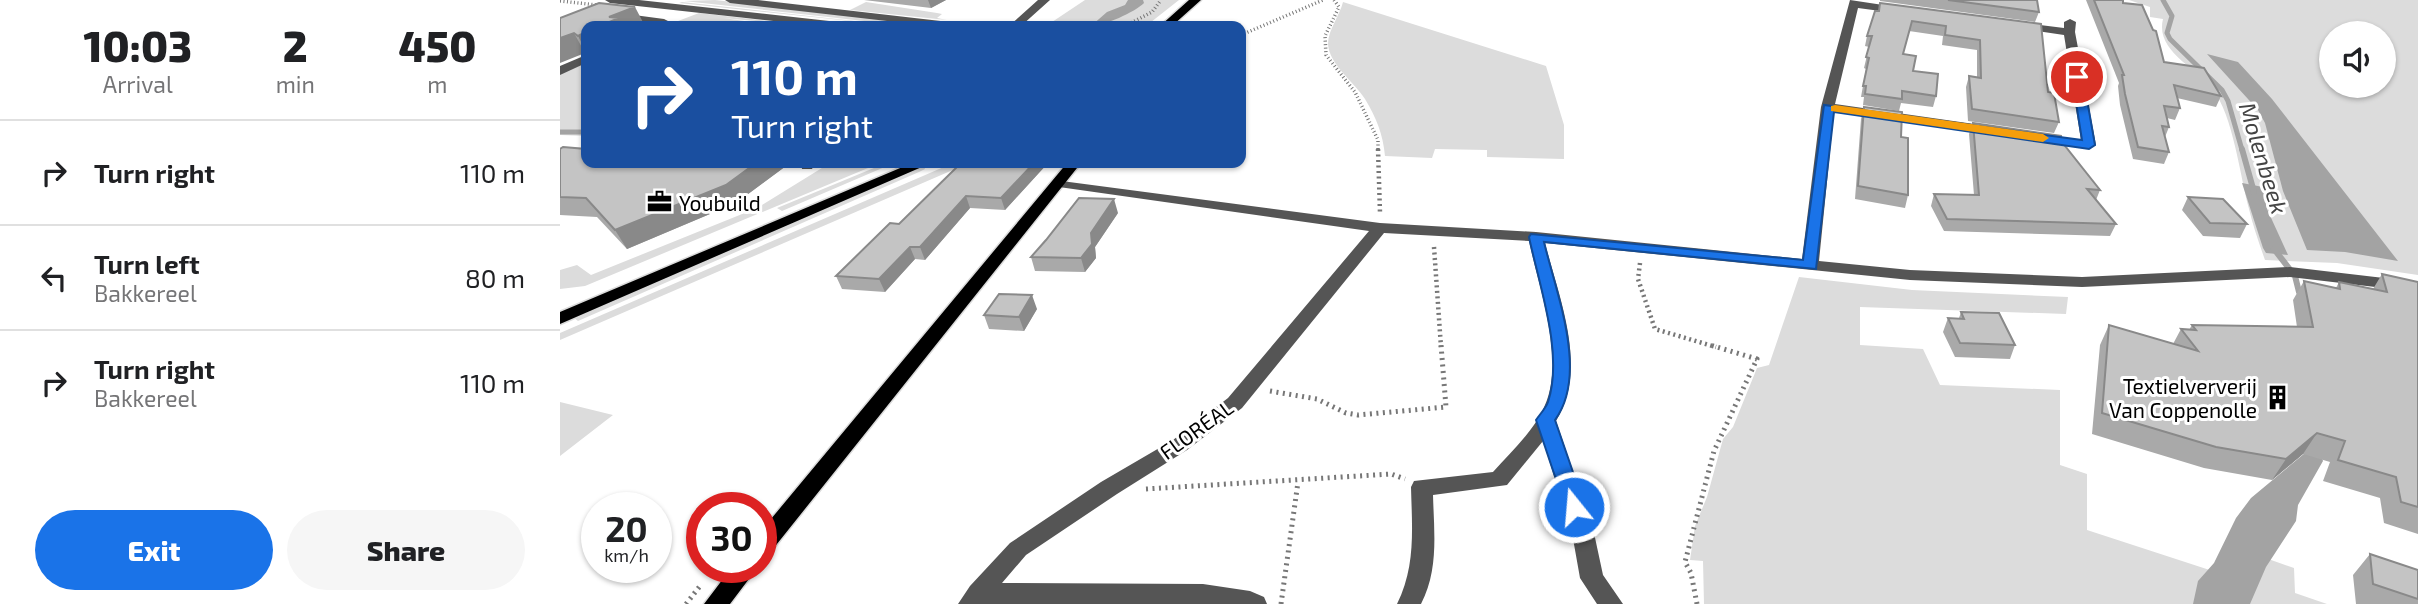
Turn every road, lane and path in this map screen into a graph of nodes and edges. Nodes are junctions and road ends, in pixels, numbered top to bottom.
1 (610, 0) edge
2 (730, 0) edge
3 (854, 0) edge
4 (1045, 0) edge
5 (1161, 0) edge
6 (1196, 0) edge
7 (1323, 0) edge
8 (1335, 0) edge
9 (1855, 2) edge
10 (664, 3) edge
11 (688, 8) junction
12 (832, 11) junction
13 (1922, 13) edge
14 (612, 15) edge
15 (645, 21) edge
16 (666, 21) edge
17 (802, 21) edge
18 (916, 21) edge
19 (1020, 21) edge
20 (1135, 21) edge
21 (1171, 21) edge
22 (2002, 23) edge
23 (1246, 33) edge
24 (581, 61) edge
25 (560, 71) edge
26 (1828, 107) junction
27 (889, 168) edge
28 (912, 168) edge
29 (1070, 168) edge
30 (1059, 183) junction
31 (1380, 228) junction
32 (1436, 232) junction
33 (1536, 237) junction
34 (1643, 248) junction
35 (1810, 265) junction
36 (2418, 287) edge
37 (560, 311) edge
38 (560, 318) edge
39 (1248, 387) junction
40 (1546, 420) junction
41 (1298, 481) junction
42 (1422, 487) junction
43 (1108, 488) junction
44 (777, 528) edge
45 (733, 583) edge
46 (974, 599) edge
47 (716, 604) edge
48 (1255, 604) edge
49 (1282, 604) edge
50 (1409, 604) edge
51 (1611, 604) edge
52 (1697, 604) edge

1 - 10 street
2 - 12 street
3 - 12 street
4 - 19 street
5 - 20 path
6 - 21 main road
7 - 23 path
8 - 31 path
9 - 13 street
9 - 26 street
10 - 11 street
11 - 16 street
11 - 17 street
12 - 18 street
14 - 15 street
22 - 26 street
24 - 25 street
26 - 35 street
27 - 37 main road
28 - 38 main road
29 - 30 main road
30 - 31 street
30 - 44 main road
31 - 32 street
31 - 39 street, FLORÉAL
32 - 33 street
32 - 39 path
33 - 34 street
33 - 40 street
34 - 35 street
34 - 52 path
35 - 36 street
39 - 43 street, FLORÉAL
40 - 42 street
40 - 51 street
41 - 42 path
41 - 43 path
41 - 49 path
42 - 50 street
43 - 46 street, FLORÉAL
45 - 47 main road
46 - 48 street, FLORÉAL

